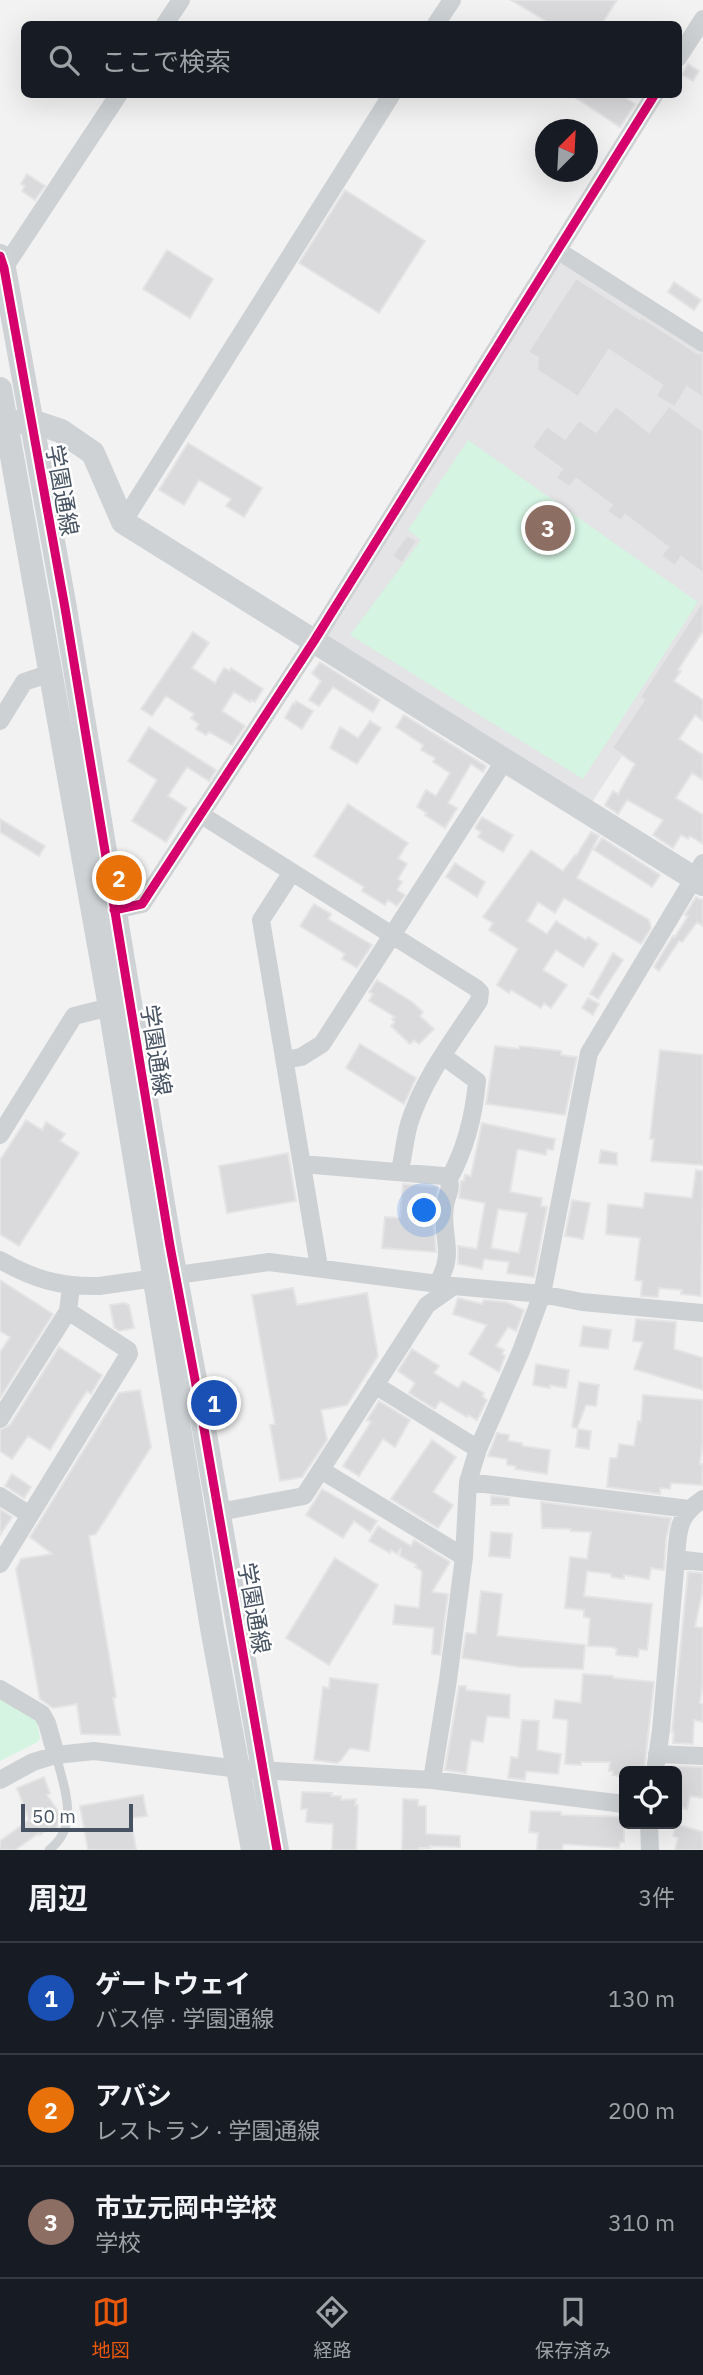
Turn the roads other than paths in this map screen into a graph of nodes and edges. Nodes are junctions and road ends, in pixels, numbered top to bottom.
1 (181, 0) edge
2 (452, 0) edge
3 (703, 19) edge
4 (167, 21) edge
5 (438, 21) edge
6 (682, 52) edge
7 (116, 98) edge
8 (389, 98) edge
9 (652, 98) edge
10 (557, 250) junction
11 (2, 262) edge
12 (703, 343) edge
13 (0, 389) edge
14 (13, 423) edge
15 (123, 522) junction
16 (314, 641) junction
17 (51, 673) junction
18 (0, 721) edge
19 (505, 760) junction
20 (200, 814) junction
21 (292, 872) junction
22 (700, 875) edge
23 (114, 910) junction
24 (392, 935) junction
25 (110, 1007) junction
26 (443, 1056) junction
27 (285, 1060) junction
28 (0, 1136) edge
29 (302, 1164) junction
30 (400, 1172) junction
31 (449, 1179) junction
32 (2, 1267) edge
33 (319, 1267) junction
34 (165, 1275) junction
35 (446, 1285) junction
36 (71, 1287) junction
37 (542, 1294) junction
38 (68, 1311) junction
39 (703, 1313) edge
40 (375, 1385) junction
41 (0, 1419) edge
42 (478, 1449) junction
43 (321, 1470) junction
44 (468, 1482) junction
45 (0, 1496) edge
46 (696, 1504) edge
47 (219, 1512) junction
48 (30, 1515) junction
49 (464, 1557) junction
50 (676, 1559) junction
51 (703, 1562) edge
52 (0, 1564) edge
53 (0, 1689) edge
54 (57, 1755) junction
55 (703, 1756) edge
56 (656, 1763) edge
57 (239, 1769) junction
58 (264, 1770) junction
59 (0, 1780) edge
60 (432, 1780) junction
61 (619, 1803) edge
62 (649, 1829) edge
63 (49, 1850) edge
64 (253, 1850) edge
65 (278, 1850) edge
66 (650, 1850) edge

1 - 4 street
2 - 5 street
3 - 6 street
7 - 11 street
8 - 15 street
9 - 10 street
10 - 12 street
10 - 16 street
11 - 14 street, 学園通線
13 - 14 street, 学園通線
14 - 15 street
14 - 17 street, 学園通線
14 - 23 street, 学園通線
15 - 16 street
16 - 19 street
16 - 20 street
17 - 18 street
17 - 25 street, 学園通線
19 - 22 street
19 - 24 street
20 - 21 street
20 - 23 street
21 - 24 street
21 - 27 street
22 - 37 street
23 - 34 street, 学園通線
24 - 26 street
24 - 27 street
25 - 28 street
25 - 34 street, 学園通線
26 - 30 street
26 - 31 street
27 - 29 street
29 - 30 street
29 - 33 street
30 - 31 street
31 - 35 street
32 - 36 street
33 - 34 street
33 - 35 street
34 - 36 street
34 - 47 street, 学園通線
34 - 57 street, 学園通線
35 - 37 street
35 - 40 street
36 - 38 street
37 - 39 street
37 - 42 street
38 - 41 street
38 - 48 street
40 - 42 street
40 - 43 street
42 - 44 street
43 - 47 street
43 - 49 street
44 - 46 street
44 - 49 street
45 - 48 street
46 - 50 street
47 - 58 street, 学園通線
48 - 52 street
49 - 60 street
50 - 51 street
50 - 56 street
53 - 54 street
54 - 57 street
54 - 59 street
54 - 63 lane
55 - 56 street
57 - 58 street
57 - 64 street, 学園通線
58 - 60 street
58 - 65 street, 学園通線
60 - 61 street
62 - 66 street

